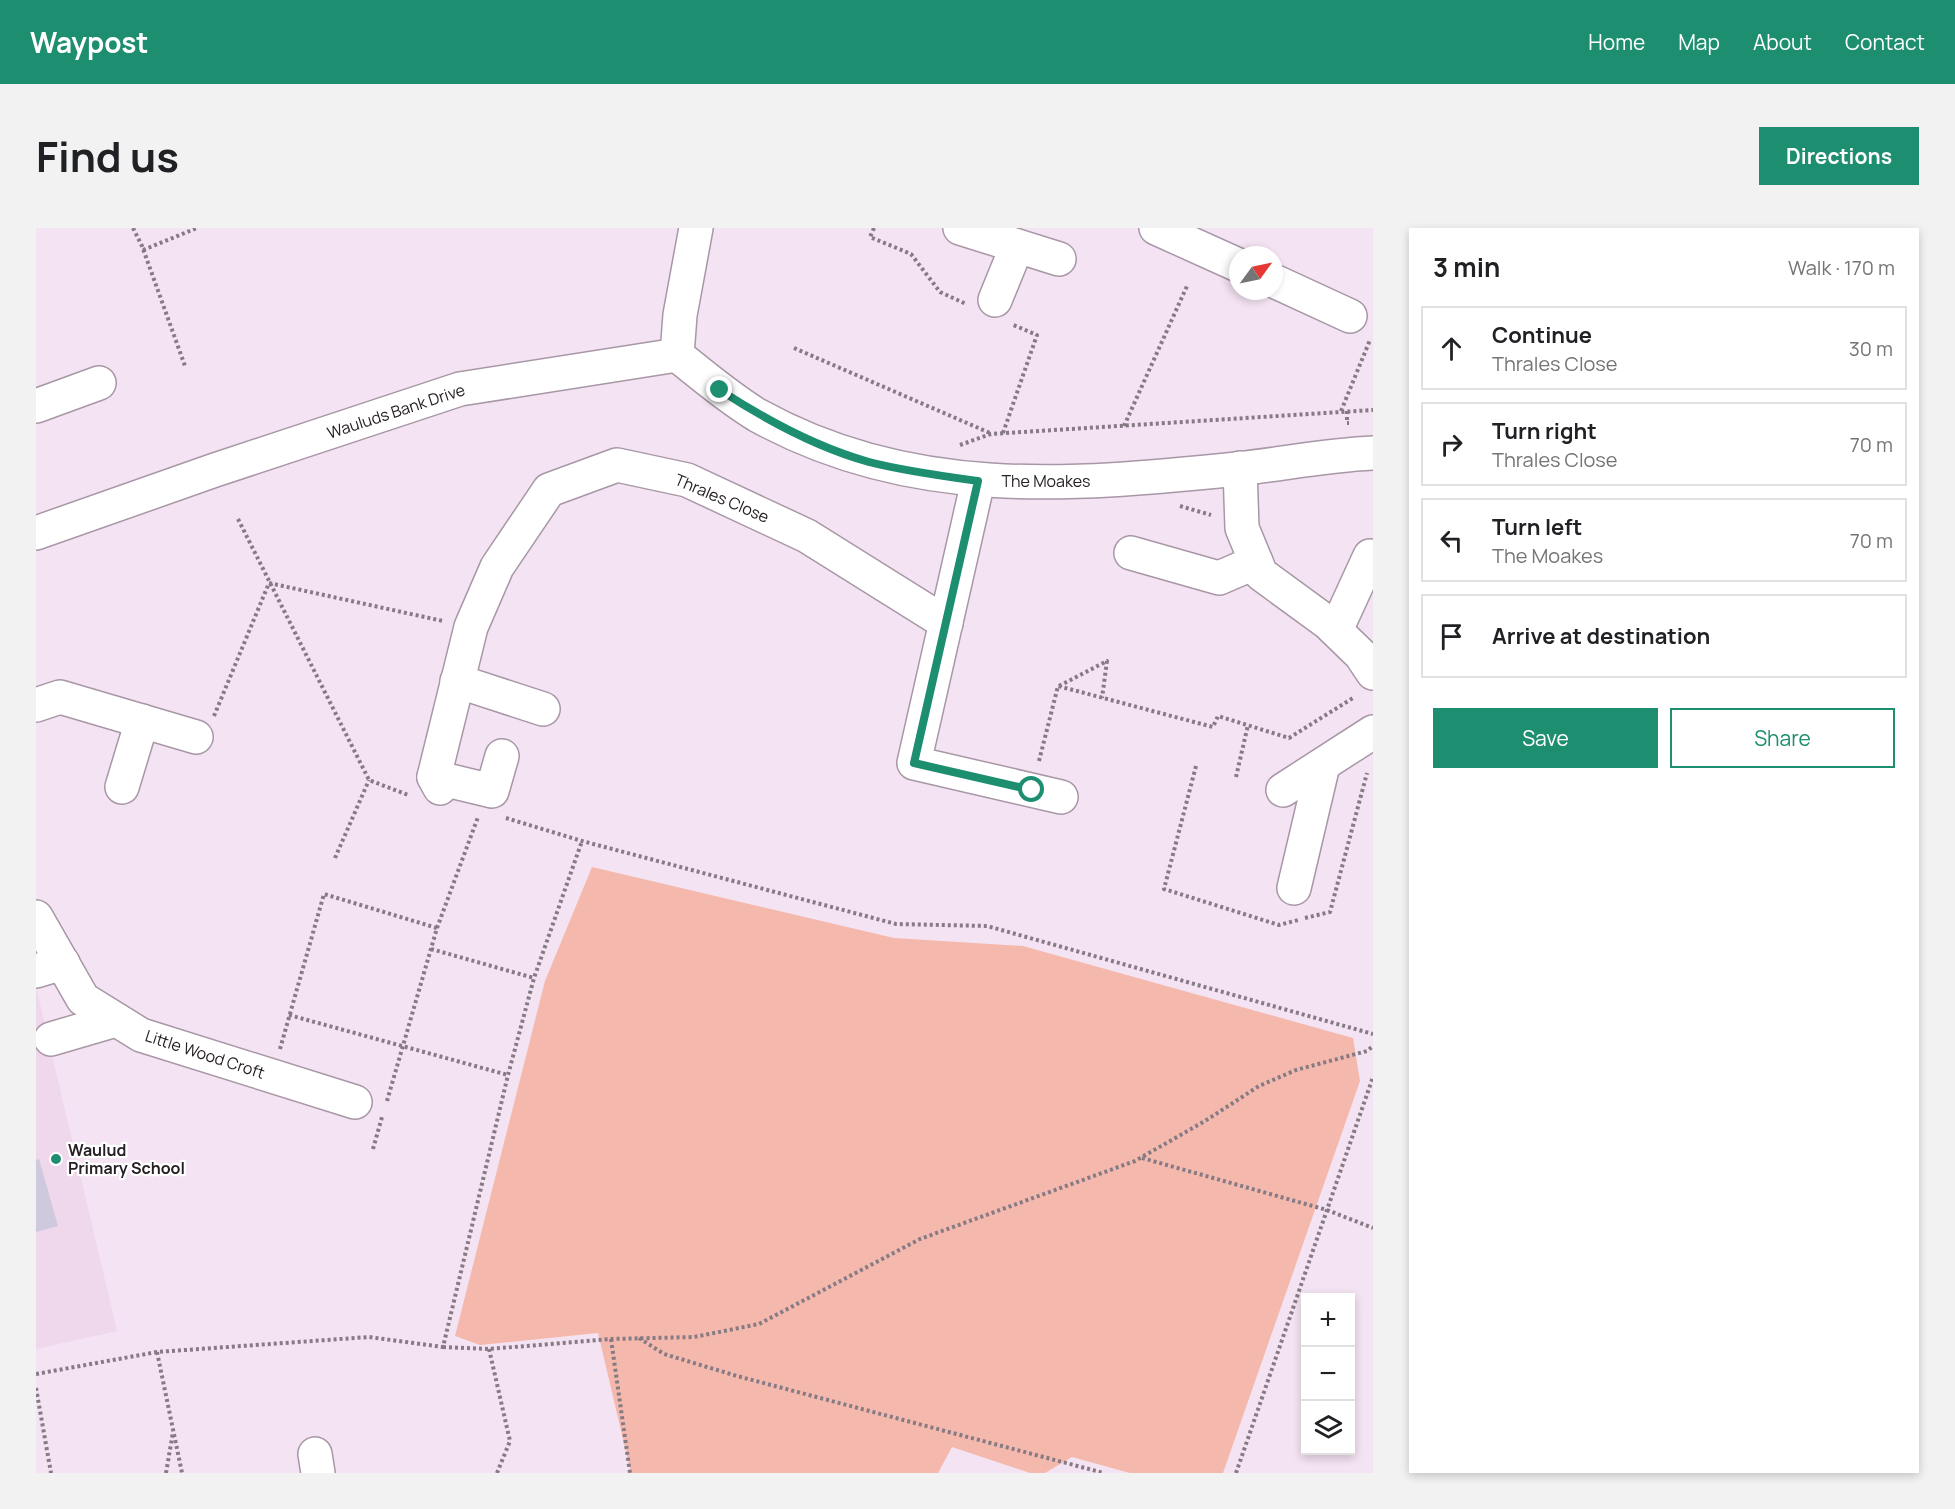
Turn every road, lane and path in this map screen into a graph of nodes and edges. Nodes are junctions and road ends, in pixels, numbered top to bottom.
1 (133, 228) edge
2 (197, 228) edge
3 (696, 228) edge
4 (960, 228) edge
5 (1156, 228) edge
6 (1017, 246) junction
7 (143, 250) junction
8 (1059, 259) dead end
9 (1229, 261) edge
10 (1283, 285) edge
11 (1187, 286) dead end
12 (995, 300) dead end
13 (1361, 324) edge
14 (794, 348) dead end
15 (677, 355) junction
16 (185, 366) dead end
17 (99, 382) dead end
18 (36, 406) edge
19 (1373, 410) edge
20 (1341, 411) junction
21 (1124, 426) junction
22 (991, 434) junction
23 (1373, 453) edge
24 (1240, 468) junction
25 (934, 474) junction
26 (978, 481) junction
27 (238, 519) dead end
28 (36, 533) edge
29 (1131, 553) dead end
30 (1370, 556) dead end
31 (1256, 562) junction
32 (269, 583) junction
33 (946, 623) junction
34 (471, 627) junction
35 (1336, 630) junction
36 (1373, 673) edge
37 (457, 681) junction
38 (1058, 686) junction
39 (1102, 698) junction
40 (1353, 698) dead end
41 (36, 705) edge
42 (543, 709) dead end
43 (142, 721) junction
44 (1248, 725) junction
45 (196, 736) joint
46 (1369, 745) edge
47 (502, 756) dead end
48 (1323, 765) junction
49 (1196, 766) dead end
50 (1236, 777) dead end
51 (369, 780) junction
52 (437, 782) junction
53 (122, 787) dead end
54 (1283, 790) dead end
55 (1046, 793) joint
56 (480, 811) dead end
57 (503, 818) dead end
58 (582, 841) junction
59 (335, 858) dead end
60 (1294, 888) dead end
61 (36, 916) edge
62 (437, 928) junction
63 (431, 949) junction
64 (49, 967) edge
65 (534, 978) junction
66 (289, 1014) junction
67 (116, 1020) junction
68 (1373, 1034) edge
69 (51, 1039) dead end
70 (403, 1046) junction
71 (1373, 1046) edge
72 (508, 1075) junction
73 (273, 1076) junction
74 (1373, 1077) edge
75 (375, 1107) junction
76 (373, 1149) dead end
77 (1140, 1157) junction
78 (1327, 1210) junction
79 (1373, 1228) edge
80 (638, 1338) junction
81 (611, 1339) junction
82 (443, 1347) junction
83 (489, 1349) junction
84 (157, 1352) junction
85 (36, 1374) edge
86 (36, 1388) edge
87 (174, 1428) junction
88 (51, 1473) edge
89 (166, 1473) edge
90 (182, 1473) edge
91 (496, 1473) edge
92 (630, 1473) edge
93 (1104, 1473) edge
94 (1236, 1473) edge

1 - 7 path
2 - 7 path
3 - 15 street
4 - 6 street
5 - 9 street
6 - 8 street
6 - 12 street
7 - 16 path
10 - 13 street
11 - 21 path
13 - 20 path
14 - 22 path
15 - 25 street, The Moakes
15 - 28 street, Wauluds Bank Drive
17 - 18 street
19 - 20 path
20 - 21 path
21 - 22 path
22 - 25 path
23 - 24 street, The Moakes
24 - 26 street, The Moakes
24 - 31 street
25 - 26 street, The Moakes
26 - 33 street
27 - 32 path
29 - 31 street
30 - 35 street
31 - 35 street
32 - 34 path
32 - 45 path
32 - 51 path
33 - 34 street, Thrales Close
33 - 55 street
34 - 37 street, Thrales Close
35 - 36 street
37 - 42 street
37 - 52 street, Thrales Close
38 - 39 path
38 - 39 path
38 - 55 path
39 - 44 path
40 - 44 path
41 - 43 street
43 - 45 street
43 - 53 street
44 - 50 path
46 - 48 street
46 - 49 path
47 - 52 street
48 - 54 street
48 - 60 street
51 - 52 path
51 - 59 path
56 - 62 path
57 - 58 path
58 - 65 path
58 - 68 path
61 - 64 street, Little Wood Croft
62 - 63 path
62 - 66 path
63 - 65 path
63 - 70 path
64 - 67 street, Little Wood Croft
65 - 72 path
66 - 70 path
66 - 73 path
67 - 69 street
67 - 73 street, Little Wood Croft
70 - 72 path
70 - 75 path
71 - 77 path
72 - 82 path
73 - 75 street, Little Wood Croft
74 - 78 path
75 - 76 path
77 - 78 path
77 - 80 path
78 - 79 path
78 - 94 path
80 - 81 path
80 - 93 path
81 - 83 path
81 - 92 path
82 - 83 path
82 - 84 path
83 - 91 path
84 - 85 path
84 - 87 path
86 - 88 path
87 - 89 path
87 - 90 path

